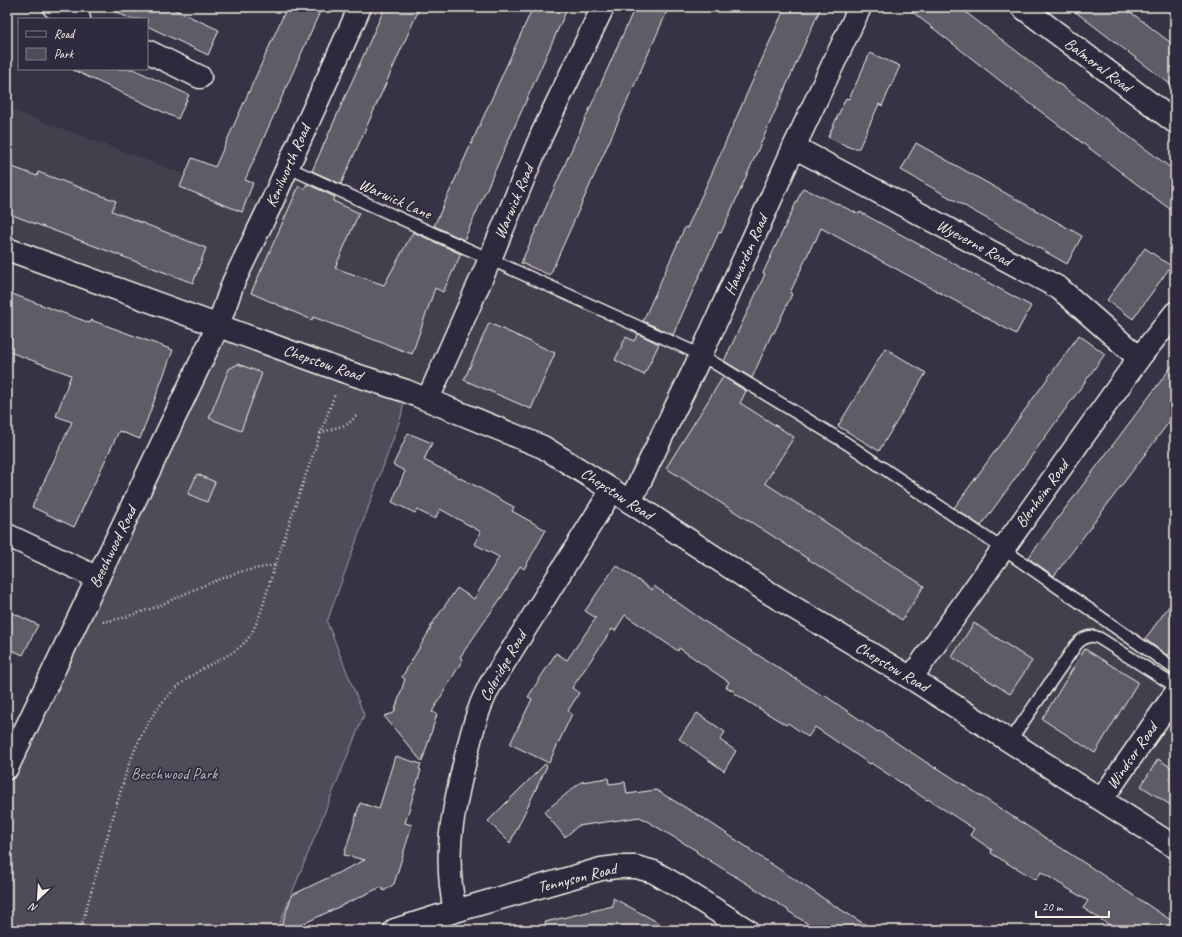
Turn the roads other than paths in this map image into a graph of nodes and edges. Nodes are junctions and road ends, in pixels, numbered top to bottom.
1 (54, 7) edge
2 (360, 7) edge
3 (603, 7) edge
4 (860, 7) edge
5 (1022, 7) edge
6 (77, 18) edge
7 (148, 52) edge
8 (200, 76) dead end
9 (1175, 122) edge
10 (794, 147) junction
11 (287, 167) junction
12 (7, 249) edge
13 (490, 259) junction
14 (1175, 313) edge
15 (218, 326) junction
16 (701, 355) junction
17 (1139, 358) junction
18 (428, 399) junction
19 (621, 496) junction
20 (7, 535) edge
21 (1003, 549) junction
22 (98, 578) junction
23 (1175, 669) edge
24 (911, 678) junction
25 (1175, 686) edge
26 (1175, 694) edge
27 (1010, 741) junction
28 (7, 768) edge
29 (1102, 799) junction
30 (1175, 847) edge
31 (455, 911) junction
32 (395, 930) edge
33 (747, 930) edge

1 - 6 street
2 - 11 street, Kenilworth Road
3 - 13 street, Warwick Road
4 - 10 street, Hawarden Road
5 - 9 street, Balmoral Road
7 - 8 street
10 - 16 street, Hawarden Road
10 - 17 street, Wyeverne Road
11 - 13 lane, Warwick Lane
11 - 15 street, Kenilworth Road
12 - 15 street, Chepstow Road
13 - 16 lane, Warwick Lane
13 - 18 street, Warwick Road
14 - 17 street, Blenheim Road
15 - 18 street, Chepstow Road
15 - 22 street, Beechwood Road
16 - 19 street, Hawarden Road
16 - 21 lane, Warwick Lane
17 - 21 street, Blenheim Road
18 - 19 street, Chepstow Road
19 - 24 street, Chepstow Road
19 - 31 street, Coleridge Road
20 - 22 street
21 - 23 lane, Warwick Lane
21 - 24 street, Blenheim Road
22 - 28 street, Beechwood Road
24 - 27 street, Chepstow Road
25 - 27 lane
26 - 29 street, Windsor Road
27 - 29 street, Chepstow Road
29 - 30 street, Chepstow Road
31 - 32 street, Tennyson Road
31 - 33 street, Tennyson Road

